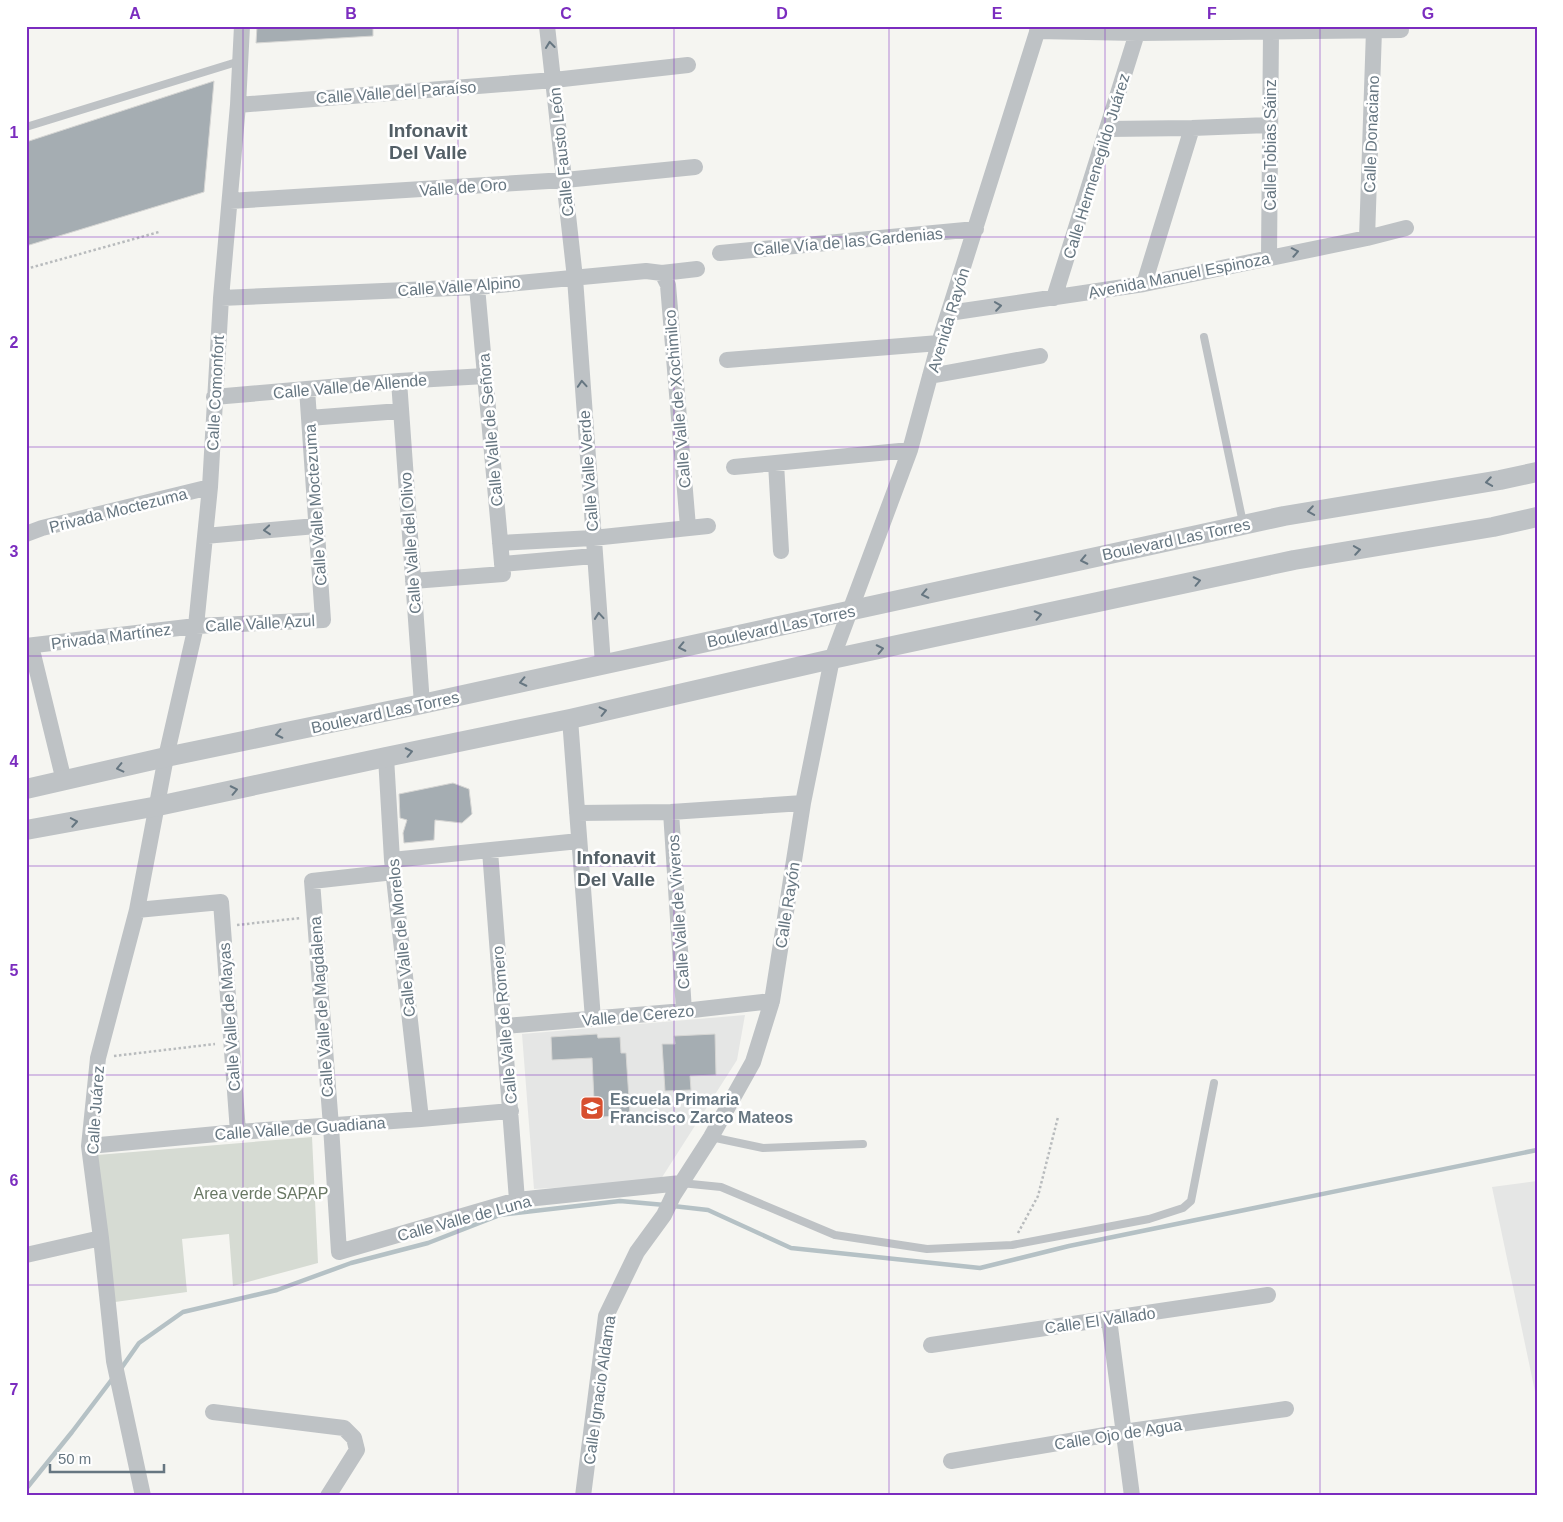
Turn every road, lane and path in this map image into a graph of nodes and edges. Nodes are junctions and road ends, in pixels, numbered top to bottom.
1 (242, 26) edge
2 (548, 26) edge
3 (1038, 29) edge
4 (1374, 30) junction
5 (1401, 30) dead end
6 (1271, 32) junction
7 (1137, 33) junction
8 (240, 61) junction
9 (688, 65) dead end
10 (554, 80) junction
11 (238, 105) junction
12 (1269, 125) junction
13 (26, 127) edge
14 (1192, 128) junction
15 (1107, 129) junction
16 (695, 168) dead end
17 (565, 180) junction
18 (230, 201) junction
19 (1406, 228) dead end
20 (976, 229) junction
21 (159, 232) dead end
22 (1368, 238) junction
23 (720, 253) dead end
24 (1269, 257) junction
25 (697, 268) dead end
26 (26, 269) edge
27 (662, 273) junction
28 (574, 278) junction
29 (1144, 284) junction
30 (477, 287) junction
31 (221, 298) junction
32 (1054, 298) junction
33 (949, 312) junction
34 (1204, 337) dead end
35 (940, 343) junction
36 (1040, 356) dead end
37 (727, 360) dead end
38 (485, 376) junction
39 (930, 376) junction
40 (399, 381) junction
41 (306, 389) junction
42 (214, 397) junction
43 (400, 411) junction
44 (308, 418) junction
45 (910, 450) junction
46 (776, 462) junction
47 (734, 467) dead end
48 (1537, 472) edge
49 (210, 487) junction
50 (1537, 517) edge
51 (1244, 525) junction
52 (316, 526) junction
53 (708, 526) dead end
54 (688, 527) junction
55 (26, 534) edge
56 (205, 536) junction
57 (593, 538) junction
58 (500, 543) junction
59 (781, 551) dead end
60 (594, 556) junction
61 (503, 569) junction
62 (413, 581) junction
63 (849, 611) junction
64 (323, 620) joint
65 (196, 626) junction
66 (28, 646) edge
67 (832, 659) junction
68 (603, 664) junction
69 (422, 704) junction
70 (570, 719) junction
71 (386, 756) junction
72 (166, 757) junction
73 (64, 781) junction
74 (26, 789) edge
75 (803, 803) junction
76 (158, 806) junction
77 (671, 812) junction
78 (577, 813) junction
79 (26, 830) edge
80 (580, 841) junction
81 (490, 851) junction
82 (393, 866) junction
83 (137, 910) junction
84 (314, 917) junction
85 (223, 927) junction
86 (772, 1001) junction
87 (684, 1011) junction
88 (593, 1019) junction
89 (504, 1026) junction
90 (231, 1042) junction
91 (98, 1058) junction
92 (1214, 1083) dead end
93 (511, 1111) junction
94 (1058, 1117) dead end
95 (421, 1119) junction
96 (331, 1126) junction
97 (238, 1132) junction
98 (711, 1137) junction
99 (863, 1144) dead end
100 (89, 1146) junction
101 (677, 1189) junction
102 (516, 1200) junction
103 (101, 1238) junction
104 (1012, 1245) junction
105 (339, 1252) joint
106 (26, 1255) edge
107 (1268, 1295) dead end
108 (1109, 1318) junction
109 (931, 1345) dead end
110 (1286, 1409) dead end
111 (213, 1412) dead end
112 (1123, 1432) junction
113 (950, 1461) dead end
114 (143, 1496) edge
115 (328, 1496) edge
116 (583, 1496) edge
117 (1132, 1496) edge

1 - 8 street, Calle Comonfort
10 -> 2 street, Calle Fausto León
3 - 7 street
3 - 20 street, Avenida Rayón
4 - 5 street
4 - 6 street
4 - 22 street, Calle Donaciano
6 - 7 street
6 - 12 street, Calle Tobias Sáinz
7 - 15 street, Calle Hermenegildo Juárez
8 - 11 street, Calle Comonfort
8 - 13 lane
9 - 10 street, Calle Valle del Paraíso
10 - 11 street, Calle Valle del Paraíso
10 - 17 street, Calle Fausto León
11 - 18 street, Calle Comonfort
12 - 14 street
12 - 24 street, Calle Tobias Sáinz
14 - 15 street
14 - 29 street
15 - 32 street, Calle Hermenegildo Juárez
16 - 17 street, Valle de Oro
17 - 18 street, Valle de Oro
17 - 28 street, Calle Fausto León
18 - 31 street, Calle Comonfort
19 - 22 street, Avenida Manuel Espinoza
20 - 23 street, Calle Vía de las Gardenias
20 - 33 street, Avenida Rayón
21 - 26 path
24 -> 22 street, Avenida Manuel Espinoza
24 - 29 street, Avenida Manuel Espinoza
25 - 27 street, Calle Valle Alpino
27 - 28 street, Calle Valle Alpino
27 - 54 street, Calle Valle de Xochimilco
28 - 30 street, Calle Valle Alpino
57 -> 28 street, Calle Valle Verde
29 - 32 street, Avenida Manuel Espinoza
30 - 31 street, Calle Valle Alpino
30 - 38 street, Calle Valle de Señora
31 - 42 street, Calle Comonfort
33 -> 32 street, Avenida Manuel Espinoza
33 - 35 street, Avenida Rayón
34 - 51 lane
35 - 37 street
35 - 39 street, Avenida Rayón
36 - 39 street
38 - 40 street, Calle Valle de Allende
38 - 58 street, Calle Valle de Señora
39 - 45 street, Avenida Rayón
40 - 41 street, Calle Valle de Allende
40 - 43 street, Calle Valle del Olivo
41 - 42 street, Calle Valle de Allende
41 - 44 street, Calle Valle Moctezuma
42 - 49 street, Calle Comonfort
43 - 44 street
43 - 62 street, Calle Valle del Olivo
44 - 52 street, Calle Valle Moctezuma
45 - 46 street
45 - 63 street, Avenida Rayón
46 - 47 street
46 - 59 street
48 -> 51 street, Boulevard Las Torres
49 - 55 street, Privada Moctezuma
49 - 56 street, Calle Comonfort
67 -> 50 street
51 -> 63 street, Boulevard Las Torres
52 -> 56 street
52 - 64 street, Calle Valle Moctezuma
53 - 54 street
54 - 57 street
56 - 65 street, Calle Comonfort
57 - 58 street
57 - 60 street, Calle Valle Verde
58 - 61 street, Calle Valle de Señora
60 - 61 street
68 -> 60 street, Calle Valle Verde
61 - 62 street
62 - 69 street, Calle Valle del Olivo
63 - 67 street, Calle Rayón
63 -> 68 street, Boulevard Las Torres
64 - 65 street, Calle Valle Azul
65 - 66 street, Privada Martínez
65 - 72 street, Calle Comonfort
66 - 73 street
70 -> 67 street
67 - 75 street, Calle Rayón
68 -> 69 street, Boulevard Las Torres
69 -> 72 street, Boulevard Las Torres
71 -> 70 street
70 - 78 street
76 -> 71 street
71 - 82 street, Calle Valle de Morelos
72 -> 73 street, Boulevard Las Torres
72 - 76 street, Calle Juárez
73 - 74 street, Boulevard Las Torres
75 - 77 street
75 - 86 street, Calle Rayón
79 -> 76 street
76 - 83 street, Calle Juárez
77 - 78 street
77 - 87 street, Calle Valle de Viveros
78 - 80 street
80 - 81 street
80 - 88 street
81 - 82 street
81 - 89 street, Calle Valle de Romero
82 - 84 street, Calle Valle de Magdalena
82 - 95 street, Calle Valle de Morelos
83 - 85 street, Calle Valle de Mayas
83 - 91 street, Calle Juárez
84 - 85 path
84 - 96 street, Calle Valle de Magdalena
85 - 90 street, Calle Valle de Mayas
86 - 87 street, Valle de Cerezo
86 - 98 street, Calle Rayón
87 - 88 street, Valle de Cerezo
88 - 89 street, Valle de Cerezo
89 - 93 street, Calle Valle de Romero
90 - 91 path
90 - 97 street, Calle Valle de Mayas
91 - 100 street, Calle Juárez
92 - 104 lane
93 - 95 street, Calle Valle de Guadiana
93 - 102 street, Calle Valle de Romero
94 - 104 path
95 - 96 street, Calle Valle de Guadiana
96 - 97 street, Calle Valle de Guadiana
96 - 105 street, Calle Valle de Magdalena
97 - 100 street, Calle Valle de Guadiana
98 - 99 lane
98 - 101 street, Calle Rayón
100 - 103 street, Calle Juárez
101 - 102 street, Calle Valle de Luna
101 - 104 lane
101 - 116 street, Calle Ignacio Aldama
102 - 105 street, Calle Valle de Luna
103 - 106 street
103 - 114 street, Calle Juárez
107 - 108 street, Calle El Vallado
108 - 109 street, Calle El Vallado
108 - 112 street
110 - 112 street, Calle Ojo de Agua
111 - 115 street
112 - 113 street, Calle Ojo de Agua
112 - 117 street

